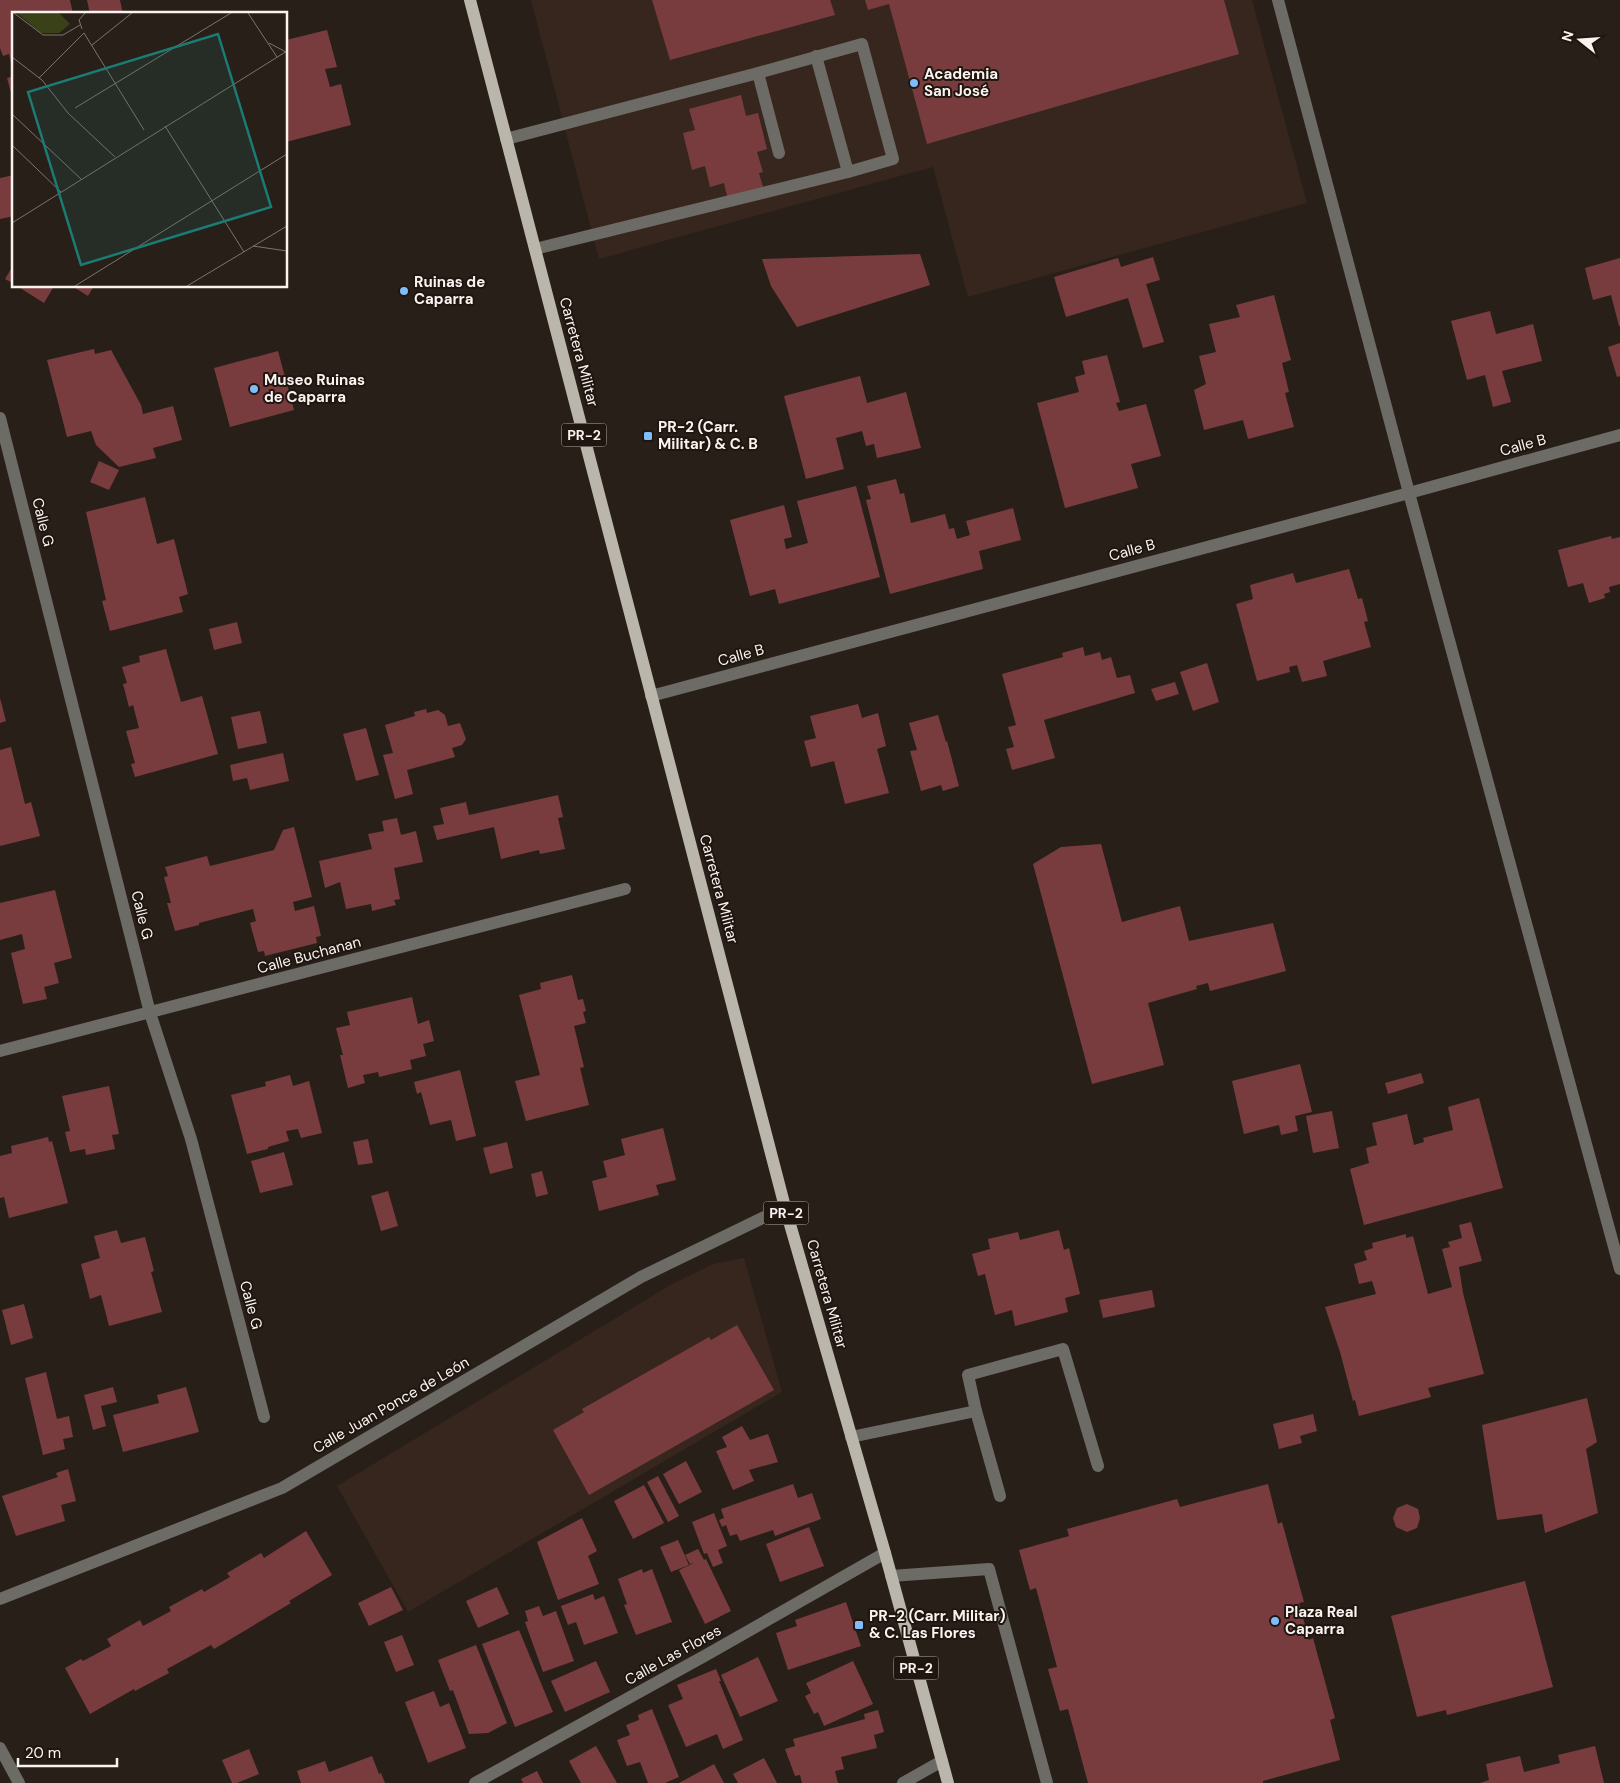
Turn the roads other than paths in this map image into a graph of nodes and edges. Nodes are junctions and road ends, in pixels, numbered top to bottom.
1 (470, 0) edge
2 (1278, 0) edge
3 (816, 56) junction
4 (758, 73) junction
5 (506, 139) junction
6 (779, 153) dead end
7 (848, 172) junction
8 (535, 249) junction
9 (0, 418) edge
10 (1620, 435) edge
11 (1409, 493) junction
12 (652, 696) junction
13 (625, 889) dead end
14 (150, 1013) junction
15 (0, 1051) edge
16 (785, 1207) junction
17 (1620, 1269) edge
18 (976, 1411) junction
19 (264, 1417) dead end
20 (852, 1437) junction
21 (1098, 1466) dead end
22 (1000, 1496) dead end
23 (885, 1553) junction
24 (891, 1576) junction
25 (0, 1599) edge
26 (0, 1748) edge
27 (942, 1761) junction
28 (19, 1783) edge
29 (475, 1783) edge
30 (903, 1783) edge
31 (948, 1783) edge
32 (1047, 1783) edge

1 - 5 main road, Carretera Militar / PR-2
2 - 11 street
3 - 4 street
3 - 7 street
3 - 7 street
4 - 5 street
4 - 6 street
5 - 8 main road, Carretera Militar / PR-2
7 - 8 street
8 - 12 main road, Carretera Militar / PR-2
9 - 14 street, Calle G
10 - 11 street, Calle B
11 - 12 street, Calle B
11 - 17 street
12 - 16 main road, Carretera Militar / PR-2
13 - 14 street, Calle Buchanan
14 - 15 street, Calle Buchanan
14 - 19 street, Calle G
16 - 20 main road, Carretera Militar / PR-2
16 - 25 street, Calle Juan Ponce de León
18 - 20 street
18 - 21 street
18 - 22 street
20 - 23 main road, Carretera Militar / PR-2
23 - 24 main road, Carretera Militar / PR-2
23 - 29 street, Calle Las Flores
24 - 27 main road, Carretera Militar / PR-2
24 - 32 street
26 - 28 street
27 - 30 street
27 - 31 main road, Carretera Militar / PR-2

